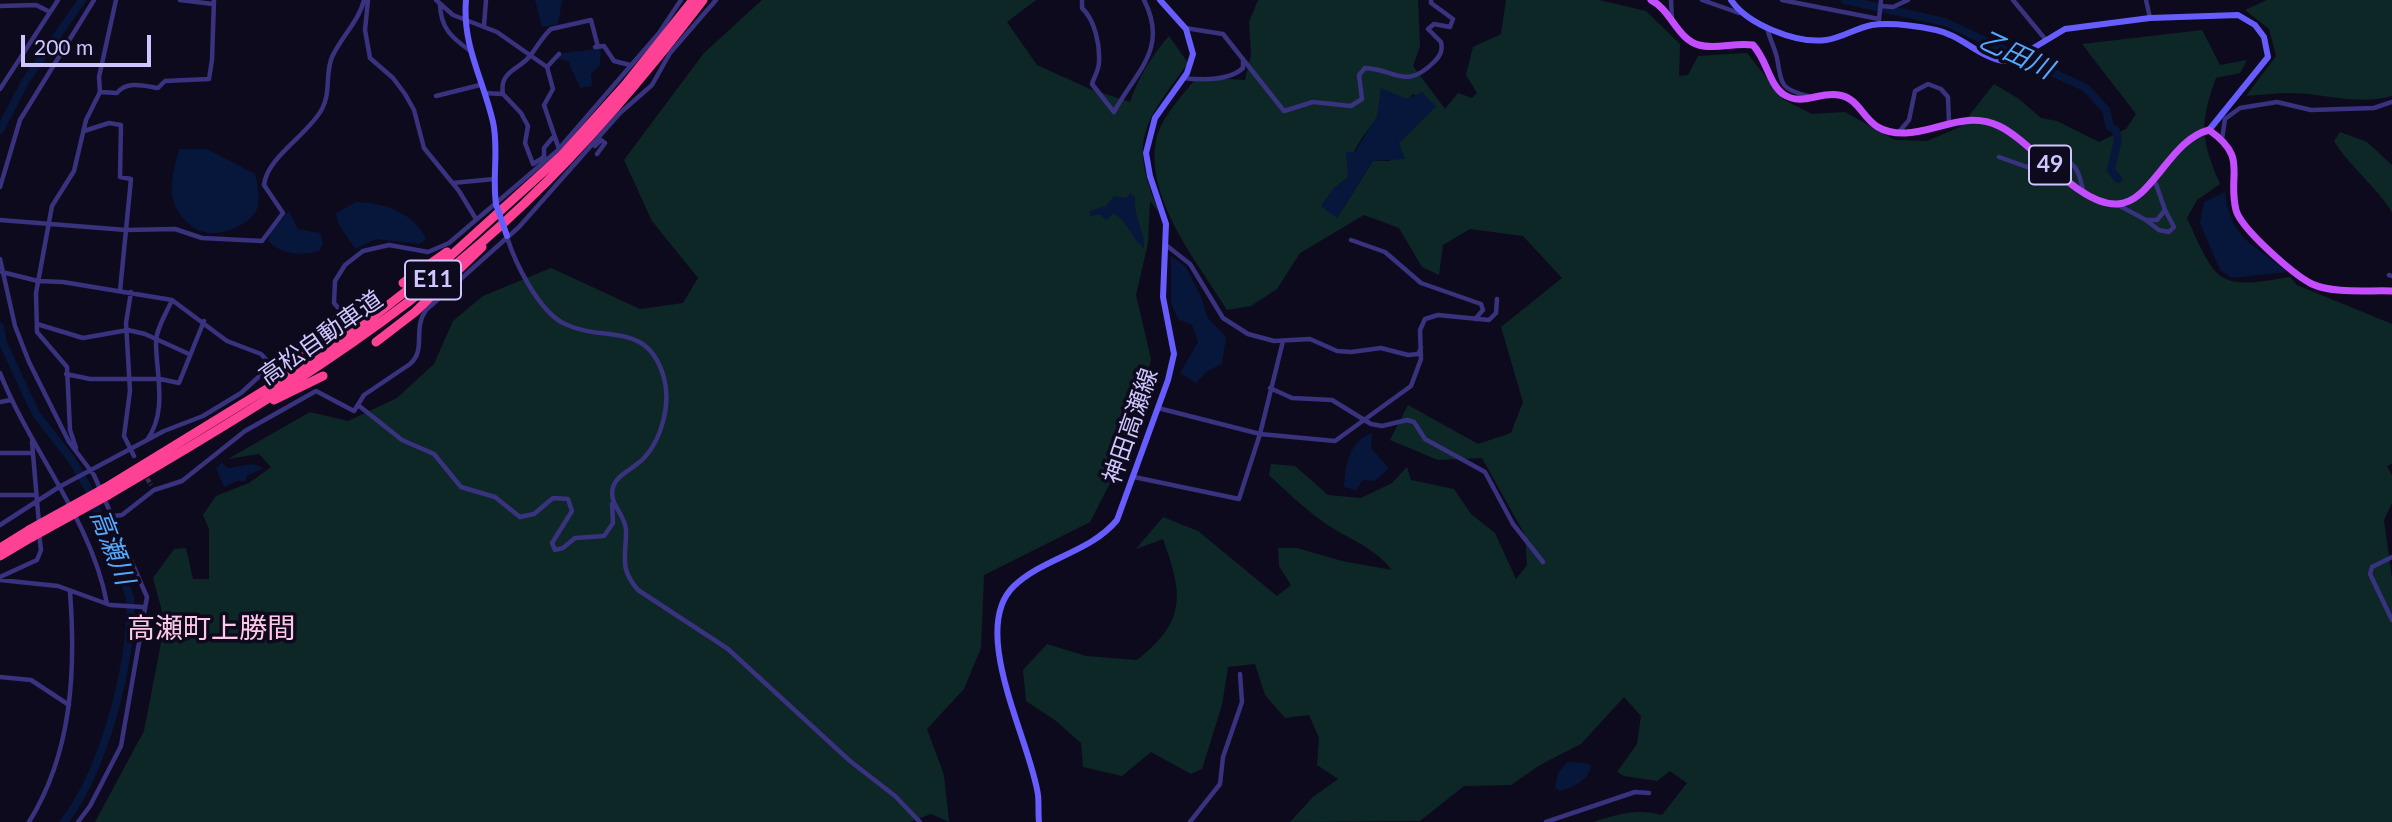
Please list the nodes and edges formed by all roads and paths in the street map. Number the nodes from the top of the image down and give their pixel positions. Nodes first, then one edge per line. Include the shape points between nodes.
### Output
1 (58, 0) edge
2 (94, 0) edge
3 (116, 0) edge
4 (182, 0) edge
5 (366, 0) edge
6 (466, 0) edge
7 (486, 0) edge
8 (681, 0) edge
9 (693, 0) edge
10 (703, 0) edge
11 (716, 0) edge
12 (1082, 0) edge
13 (1144, 0) edge
14 (1160, 0) edge
15 (1431, 0) edge
16 (1651, 0) edge
17 (1671, 0) edge
18 (1702, 0) edge
19 (1731, 0) edge
20 (1782, 0) edge
21 (1908, 0) edge
22 (2013, 0) edge
23 (2146, 0) edge
24 (214, 2) edge
25 (438, 2) edge
26 (1881, 3) edge
27 (0, 6) edge
28 (48, 11) junction
29 (1739, 13) junction
30 (2150, 18) junction
31 (464, 19) junction
32 (1672, 20) junction
33 (1879, 22) junction
34 (484, 26) junction
35 (1767, 26) junction
36 (1185, 28) junction
37 (2046, 40) junction
38 (469, 50) junction
39 (559, 54) dead end
40 (530, 57) junction
41 (1243, 58) junction
42 (630, 65) junction
43 (547, 67) junction
44 (1183, 78) junction
45 (480, 85) junction
46 (0, 89) edge
47 (100, 92) junction
48 (483, 93) junction
49 (503, 94) junction
50 (436, 96) dead end
51 (1815, 98) junction
52 (2392, 102) edge
53 (1949, 123) junction
54 (2209, 130) junction
55 (84, 131) junction
56 (1899, 133) junction
57 (554, 136) junction
58 (2222, 139) junction
59 (559, 149) junction
60 (588, 149) junction
61 (597, 154) dead end
62 (1999, 156) dead end
63 (2040, 156) junction
64 (545, 158) junction
65 (494, 179) junction
66 (452, 183) junction
67 (545, 184) junction
68 (2156, 184) dead end
69 (0, 187) edge
70 (2083, 191) junction
71 (496, 202) junction
72 (2117, 204) junction
73 (2165, 210) junction
74 (0, 220) edge
75 (2146, 220) junction
76 (479, 223) junction
77 (47, 224) junction
78 (126, 230) junction
79 (507, 237) junction
80 (1351, 240) dead end
81 (1166, 246) junction
82 (0, 260) edge
83 (2, 272) junction
84 (38, 281) junction
85 (403, 284) dead end
86 (120, 291) junction
87 (2390, 291) edge
88 (131, 292) junction
89 (1497, 299) dead end
90 (2392, 299) edge
91 (172, 300) junction
92 (1475, 319) junction
93 (204, 321) junction
94 (347, 322) dead end
95 (37, 324) junction
96 (128, 330) junction
97 (156, 339) junction
98 (1283, 341) junction
99 (376, 342) dead end
100 (1423, 344) junction
101 (189, 354) junction
102 (273, 367) junction
103 (0, 373) edge
104 (66, 374) junction
105 (323, 376) dead end
106 (160, 379) junction
107 (131, 380) junction
108 (1270, 388) junction
109 (11, 401) junction
110 (0, 402) edge
111 (358, 405) junction
112 (1158, 408) junction
113 (245, 414) junction
114 (1364, 421) junction
115 (205, 427) junction
116 (1260, 434) junction
117 (147, 441) junction
118 (32, 442) junction
119 (77, 449) junction
120 (130, 450) junction
121 (0, 453) edge
122 (32, 453) junction
123 (134, 456) dead end
124 (91, 471) junction
125 (1134, 477) junction
126 (60, 486) junction
127 (106, 491) junction
128 (0, 495) edge
129 (612, 497) junction
130 (37, 498) junction
131 (113, 516) junction
132 (0, 525) edge
133 (30, 534) junction
134 (0, 548) edge
135 (0, 556) edge
136 (2392, 557) edge
137 (1543, 562) dead end
138 (0, 579) edge
139 (70, 592) junction
140 (107, 604) junction
141 (142, 607) junction
142 (2392, 620) edge
143 (1240, 674) dead end
144 (0, 677) edge
145 (69, 705) junction
146 (1648, 793) dead end
147 (29, 822) edge
148 (78, 822) edge
149 (920, 822) edge
150 (1039, 822) edge
151 (1190, 822) edge
152 (1546, 822) edge

1 - 28 street
2 - 69 street via 20,120
3 - 47 street via 99,77
4 - 24 street
5 - 66 street via 370,58 405,94 424,148
5 - 78 street via 331,60 321,111 265,177 264,185 283,213 262,241 202,238 175,229
6 - 31 street
7 - 34 street
8 - 42 street
9 - 76 highway, 高松自動車道 / E11 via 562,155
10 - 67 highway, 高松自動車道 / E11 via 630,91
11 - 60 street via 670,53 652,85
12 - 13 street via 1097,40 1099,65 1092,85 1114,112 1154,44 1154,24
14 - 36 street
15 - 41 street via 1453,19 1450,27 1437,24 1429,29 1442,46 1440,55 1410,78 1365,68 1359,75 1362,99 1352,106 1313,102 1284,111
16 - 32 main road
17 - 32 street
18 - 29 street
19 - 29 street
20 - 33 street
21 - 26 street via 1893,7
22 - 37 street
23 - 30 street
24 - 47 street via 209,79
25 - 31 street
25 - 38 street via 450,36
26 - 33 street
27 - 28 street via 36,5
28 - 46 street
29 - 35 street
30 - 37 street via 2065,29
30 - 54 street via 2238,15 2264,37 2268,57
31 - 34 street
31 - 38 street
32 - 51 main road via 1683,36 1697,45 1753,45 1764,57 1779,91 1792,99
33 - 35 street via 1825,40
33 - 37 street via 1950,34 2004,61
34 - 40 street
35 - 51 street via 1780,81 1785,88
36 - 41 street via 1223,34
36 - 44 street, 神田高瀬線 via 1194,54
38 - 45 street
39 - 43 street
40 - 42 street via 551,29 591,20 597,47 604,46 614,61
40 - 43 street
40 - 49 street via 506,73
41 - 44 street via 1243,68 1237,73 1212,79
42 - 59 street
43 - 57 street via 553,89 544,105
44 - 81 street, 神田高瀬線 via 1155,118 1147,143 1147,163 1166,224
45 - 48 street
45 - 50 street
47 - 55 street
48 - 49 street
48 - 65 street via 496,140
49 - 64 street via 528,126 525,143 533,164
51 - 56 main road via 1840,95 1874,127
52 - 58 street via 2374,108 2311,110 2277,102 2240,108 2225,120
53 - 56 main road, 49
53 - 56 street via 1948,97 1928,84 1913,96 1909,120
53 - 63 main road, 49 via 1991,122
54 - 58 main road
54 - 72 main road via 2183,143 2144,189
55 - 77 street via 74,172 52,206
55 - 78 street via 109,123 121,125 120,177 131,179
57 - 59 street
57 - 64 street via 544,148
58 - 87 main road via 2235,159 2236,210 2250,232 2312,284
59 - 64 street
60 - 61 street via 604,141
60 - 79 street
62 - 63 street via 2027,167
63 - 70 main road, 49
63 - 70 street via 2052,154 2073,163 2080,172
64 - 71 street
65 - 66 street
65 - 71 street
66 - 76 street
67 - 99 highway via 458,272
67 - 113 highway, 高松自動車道 / E11 via 492,233 360,338
68 - 73 street
70 - 72 main road, 49 via 2101,202
71 - 76 street
71 - 79 street, bridge
72 - 75 street
73 - 75 street via 2157,220
73 - 75 street via 2174,227 2169,232
74 - 77 street
76 - 85 highway
76 - 102 street via 436,250 389,245 355,256 335,281 334,303 340,310 331,327 287,351
76 - 115 highway, 高松自動車道 / E11 via 418,284 355,331
77 - 78 street
77 - 84 street
78 - 86 street
79 - 111 street via 426,310 418,321 417,358 364,395
79 - 129 street via 518,267 554,317 570,326 634,338 648,348 664,377 661,429 644,458 617,480
80 - 92 street via 1385,252 1421,283 1481,304 1483,310
81 - 98 street via 1190,264 1229,325
81 - 112 street, 神田高瀬線 via 1163,297 1174,354
82 - 83 street
83 - 84 street
83 - 119 street via 29,362 69,442
84 - 86 street
84 - 95 street
86 - 88 street
87 - 90 street
88 - 91 street
88 - 96 street
89 - 92 street via 1492,318
91 - 93 street
91 - 97 street
92 - 100 street via 1430,316 1420,330
93 - 101 street
93 - 102 street via 227,341 261,354
94 - 115 highway
95 - 96 street via 83,338
95 - 104 street via 37,332 61,356
96 - 97 street
96 - 107 street
97 - 101 street
97 - 106 street
98 - 100 street via 1310,339 1337,351 1387,348 1408,355 1418,354
98 - 108 street
100 - 114 street via 1411,386
101 - 106 street via 179,383
102 - 117 street via 203,416
103 - 109 street
104 - 107 street
104 - 119 street via 70,430
105 - 113 highway
106 - 107 street
106 - 117 street via 159,408
107 - 120 street via 124,436
108 - 114 street via 1292,398 1332,400
108 - 116 street
109 - 110 street
109 - 118 street
111 - 129 street via 402,440 433,454 461,487 495,497 520,517 534,514 553,498 568,499 572,511 552,543 555,550 575,538 604,536 610,531
111 - 131 street via 354,411 316,391 244,431 182,481 152,487 119,517
112 - 116 street
112 - 125 street, 神田高瀬線
113 - 127 highway, 高松自動車道 / E11
114 - 116 street via 1329,442
114 - 137 street via 1382,426 1414,422 1425,439 1485,472 1513,524
115 - 127 highway, 高松自動車道 / E11
116 - 125 street via 1236,501
117 - 120 street
118 - 122 street
118 - 126 street
119 - 124 street
120 - 123 street
120 - 124 street
121 - 122 street
122 - 130 street
124 - 126 street
124 - 131 street
125 - 150 street, 神田高瀬線 via 1122,512 1111,527 1020,580 1006,594 998,612 998,642 1038,797
126 - 130 street
126 - 140 street via 102,576
127 - 133 highway, 高松自動車道 / E11, bridge
128 - 130 street
129 - 149 street via 626,527 624,571 638,590 728,649
130 - 132 street
130 - 138 street via 40,556
131 - 141 street via 147,597
133 - 134 highway, 高松自動車道 / E11
133 - 135 highway, 高松自動車道 / E11
136 - 142 street via 2372,568 2370,575
138 - 139 street via 58,586
139 - 140 street
139 - 145 street
140 - 141 street
141 - 148 street via 121,746
143 - 151 street via 1242,702 1223,757 1220,784
144 - 145 street via 31,680
145 - 147 street via 58,757
146 - 152 street via 1635,792

